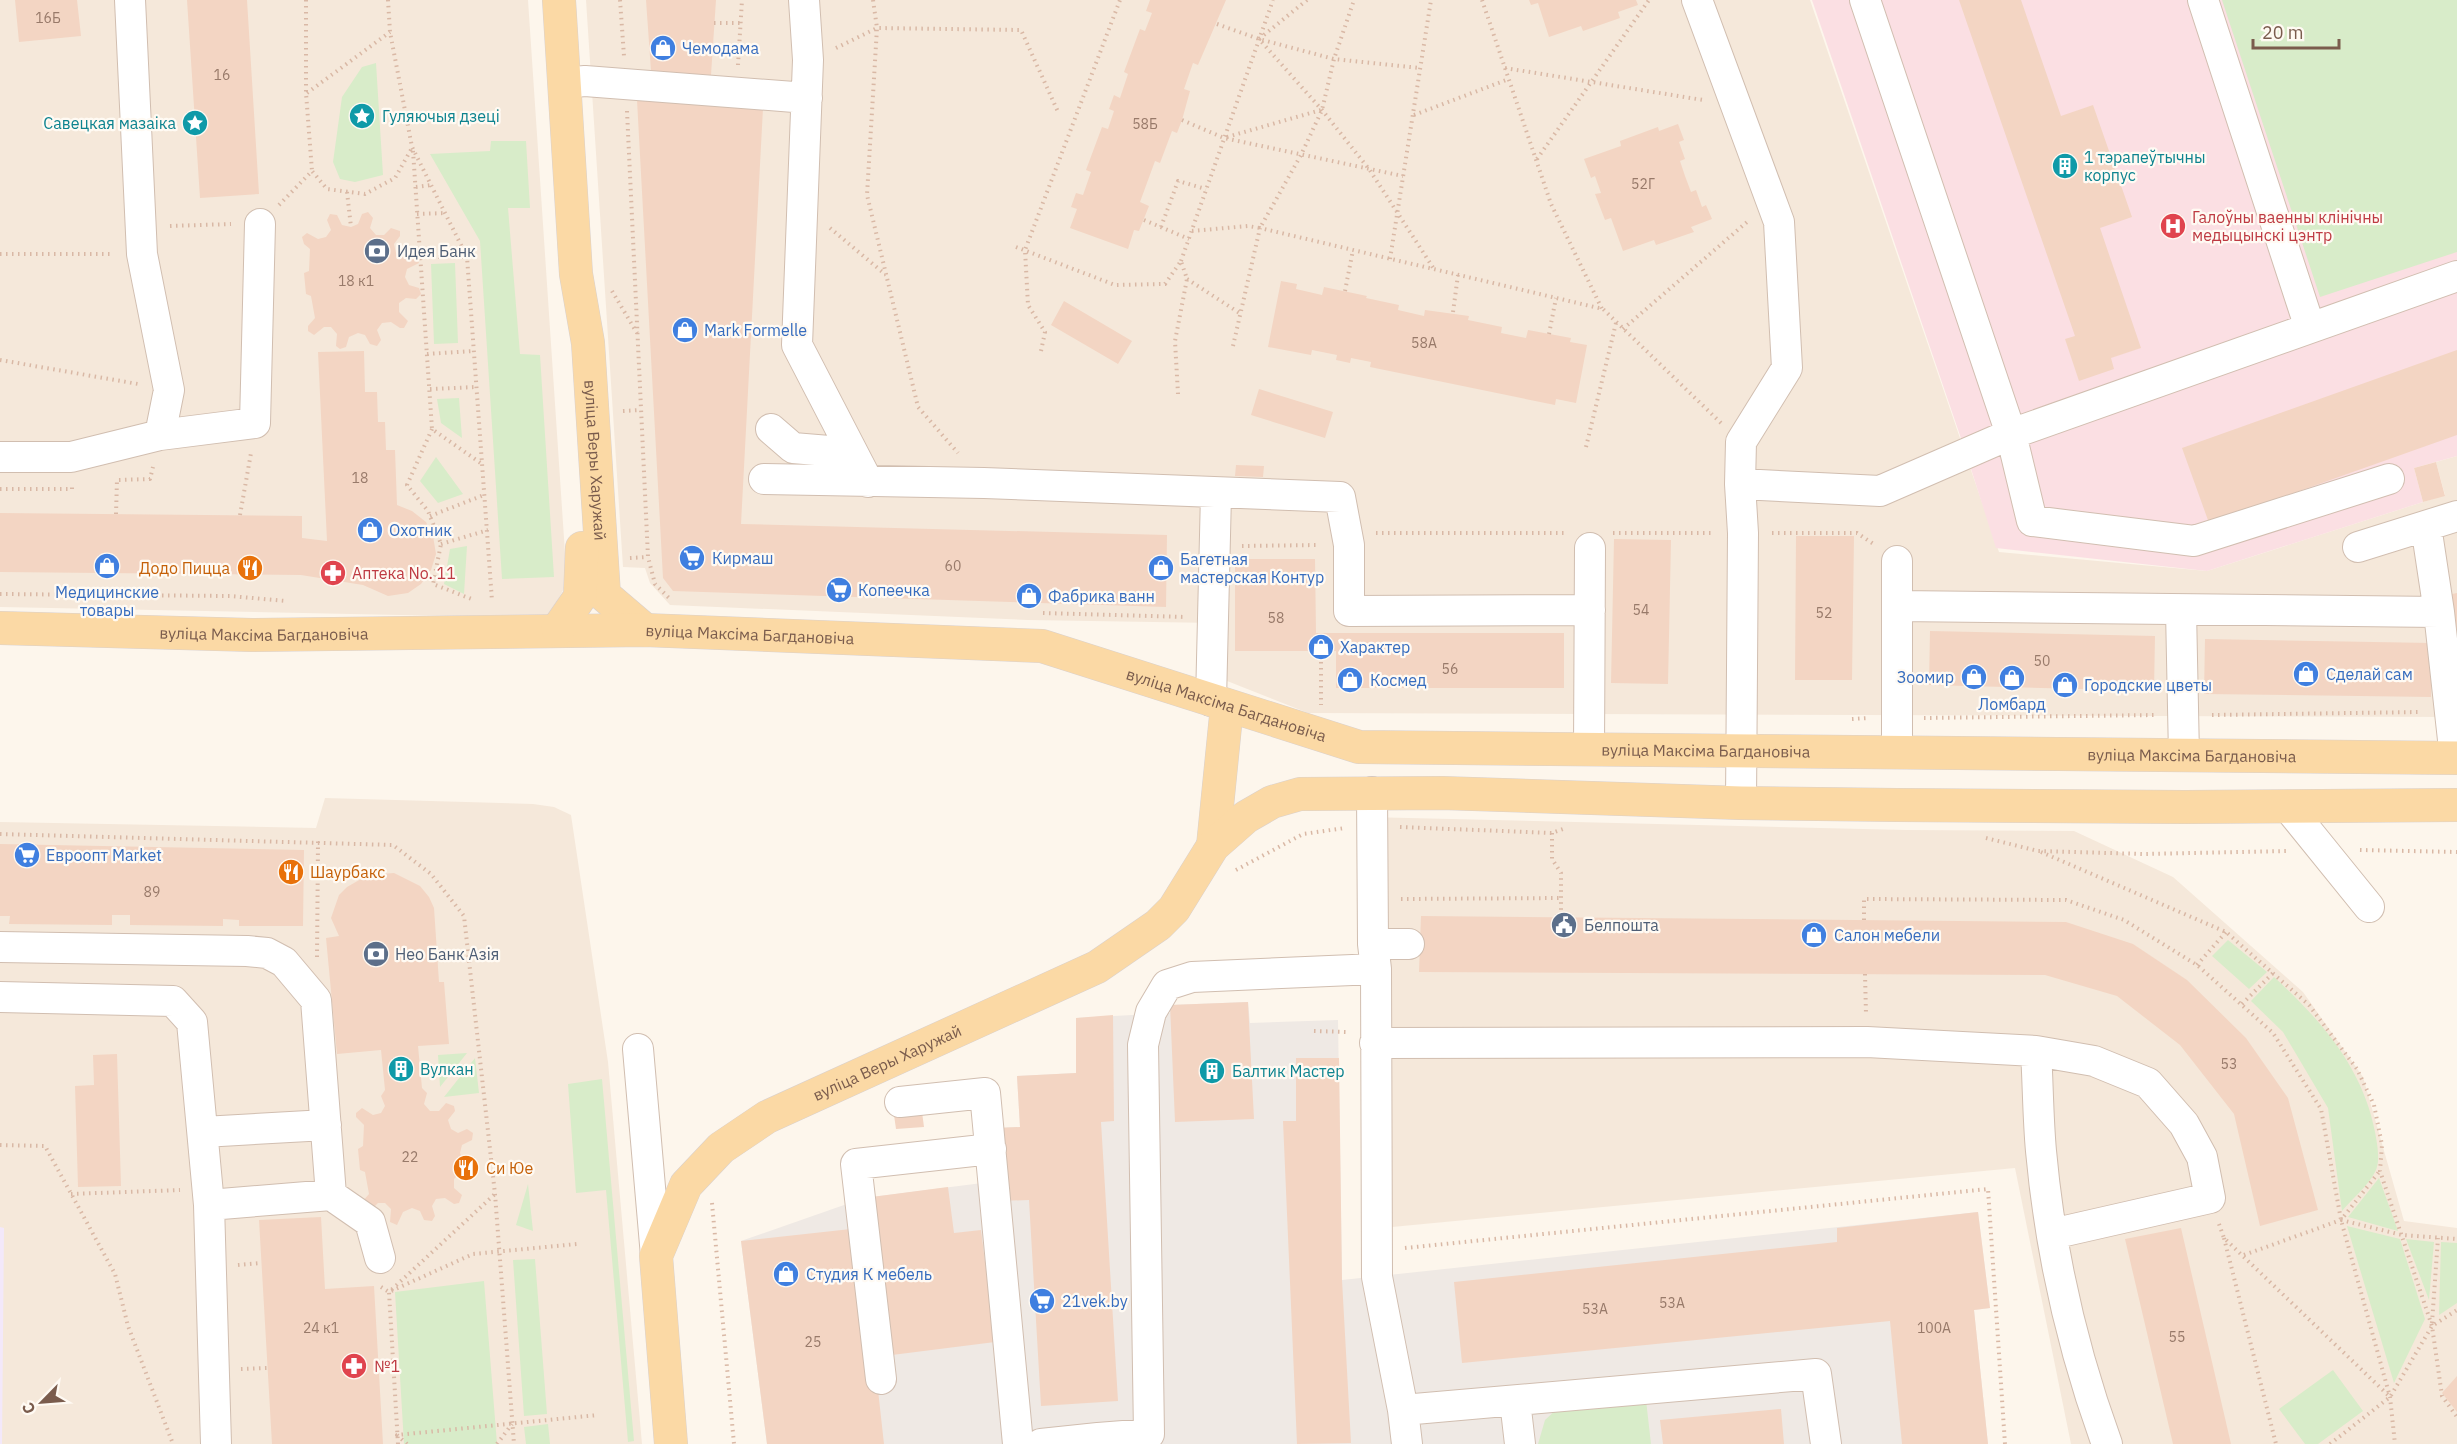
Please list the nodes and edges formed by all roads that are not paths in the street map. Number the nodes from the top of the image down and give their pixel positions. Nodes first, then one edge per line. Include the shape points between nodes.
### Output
1 (130, 0) edge
2 (559, 0) edge
3 (804, 0) edge
4 (1697, 0) edge
5 (1864, 0) edge
6 (2203, 0) edge
7 (564, 83) junction
8 (807, 98) junction
9 (260, 224) road end
10 (576, 274) junction
11 (2457, 276) edge
12 (2310, 328) junction
13 (771, 429) dead end
14 (2011, 434) junction
15 (160, 435) junction
16 (853, 453) junction
17 (0, 458) edge
18 (764, 478) dead end
19 (2389, 479) dead end
20 (868, 482) junction
21 (1740, 484) junction
22 (1216, 494) junction
23 (2457, 516) edge
24 (2426, 526) junction
25 (1590, 538) road end
26 (2358, 547) dead end
27 (1898, 561) road end
28 (1898, 606) junction
29 (2181, 609) junction
30 (1590, 610) junction
31 (2439, 612) junction
32 (0, 628) edge
33 (558, 629) junction
34 (645, 630) junction
35 (1219, 703) junction
36 (1589, 750) junction
37 (1742, 751) junction
38 (1897, 753) junction
39 (2071, 755) junction
40 (2184, 756) junction
41 (2456, 758) edge
42 (1372, 792) junction
43 (1741, 803) junction
44 (2457, 805) edge
45 (2077, 806) junction
46 (2288, 807) junction
47 (1213, 846) junction
48 (2369, 907) dead end
49 (1408, 944) dead end
50 (0, 947) edge
51 (1375, 956) junction
52 (0, 997) edge
53 (1375, 1038) junction
54 (638, 1049) dead end
55 (2036, 1051) junction
56 (900, 1102) dead end
57 (326, 1125) junction
58 (203, 1132) junction
59 (991, 1149) junction
60 (331, 1195) junction
61 (208, 1197) junction
62 (2052, 1234) junction
63 (656, 1256) junction
64 (380, 1258) dead end
65 (881, 1379) dead end
66 (1515, 1401) junction
67 (1403, 1410) junction
68 (1098, 1441) edge
69 (216, 1444) edge
70 (671, 1444) edge
71 (1018, 1444) edge
72 (1041, 1444) edge
73 (1407, 1444) edge
74 (1520, 1444) edge
75 (1826, 1444) edge
76 (2107, 1444) edge

1 - 15 lane via 141,240 169,390
2 - 7 main road, вуліца Веры Харужай
3 - 8 lane
4 - 21 lane via 1779,222 1786,368 1741,442
5 - 14 lane
6 - 12 lane
7 - 8 lane via 585,81
7 - 10 main road, вуліца Веры Харужай
8 - 16 lane via 797,345
9 - 15 lane via 255,423
10 - 33 main road, вуліца Веры Харужай via 571,348 581,475 583,573 580,597
10 - 34 main road, вуліца Веры Харужай via 588,343 604,595
11 - 12 lane
12 - 14 lane
13 - 16 lane via 793,448
14 - 19 lane via 2032,521 2183,540 2194,541
14 - 21 lane via 1880,490
15 - 17 lane via 71,457
16 - 20 lane
18 - 20 lane
20 - 22 lane
21 - 37 lane
22 - 30 lane via 1340,497 1348,539 1348,611
22 - 35 lane
23 - 24 lane
24 - 26 lane
24 - 31 lane
25 - 30 lane
27 - 28 lane
28 - 29 lane
28 - 38 lane
29 - 31 lane
29 - 40 lane
30 - 36 lane
31 - 41 lane
32 - 33 main road, вуліца Максіма Багдановіча via 252,634
33 - 34 main road, вуліца Максіма Багдановіча
34 - 35 main road, вуліца Максіма Багдановіча via 1042,646
35 - 36 main road, вуліца Максіма Багдановіча via 1359,747
35 - 47 main road
36 - 37 main road, вуліца Максіма Багдановіча
37 - 38 main road, вуліца Максіма Багдановіча
37 - 43 lane
38 - 39 main road, вуліца Максіма Багдановіча
39 - 40 main road, вуліца Максіма Багдановіча
39 - 45 main road via 2054,766 2050,782 2059,799
40 - 41 main road, вуліца Максіма Багдановіча
42 - 43 main road
42 - 47 main road, вуліца Веры Харужай via 1300,794 1272,802 1246,817
42 - 51 lane
43 - 45 main road
44 - 46 main road
45 - 46 main road
46 - 48 lane
47 - 63 main road, вуліца Веры Харужай via 1174,909 1158,925 1097,967 767,1117 721,1148 686,1185
49 - 51 lane
50 - 57 lane via 247,951 267,953 284,962 316,1000
51 - 53 lane
51 - 68 lane via 1192,977 1167,986 1161,994 1151,1012 1143,1045 1149,1434
52 - 58 lane via 173,1001 192,1022
53 - 55 lane via 1867,1042
53 - 67 lane via 1377,1276
54 - 63 lane
55 - 62 lane via 2041,1150
55 - 62 lane via 2094,1061 2148,1083 2184,1124 2202,1157 2210,1198
56 - 59 lane via 985,1092
57 - 58 lane
57 - 60 lane
58 - 61 lane
59 - 65 lane via 856,1164
59 - 71 lane
60 - 61 lane
60 - 64 lane via 370,1222
61 - 69 lane
62 - 76 lane via 2084,1381
63 - 70 main road, вуліца Веры Харужай
66 - 67 lane
66 - 74 lane
66 - 75 lane via 1816,1374
67 - 73 lane
68 - 72 lane

